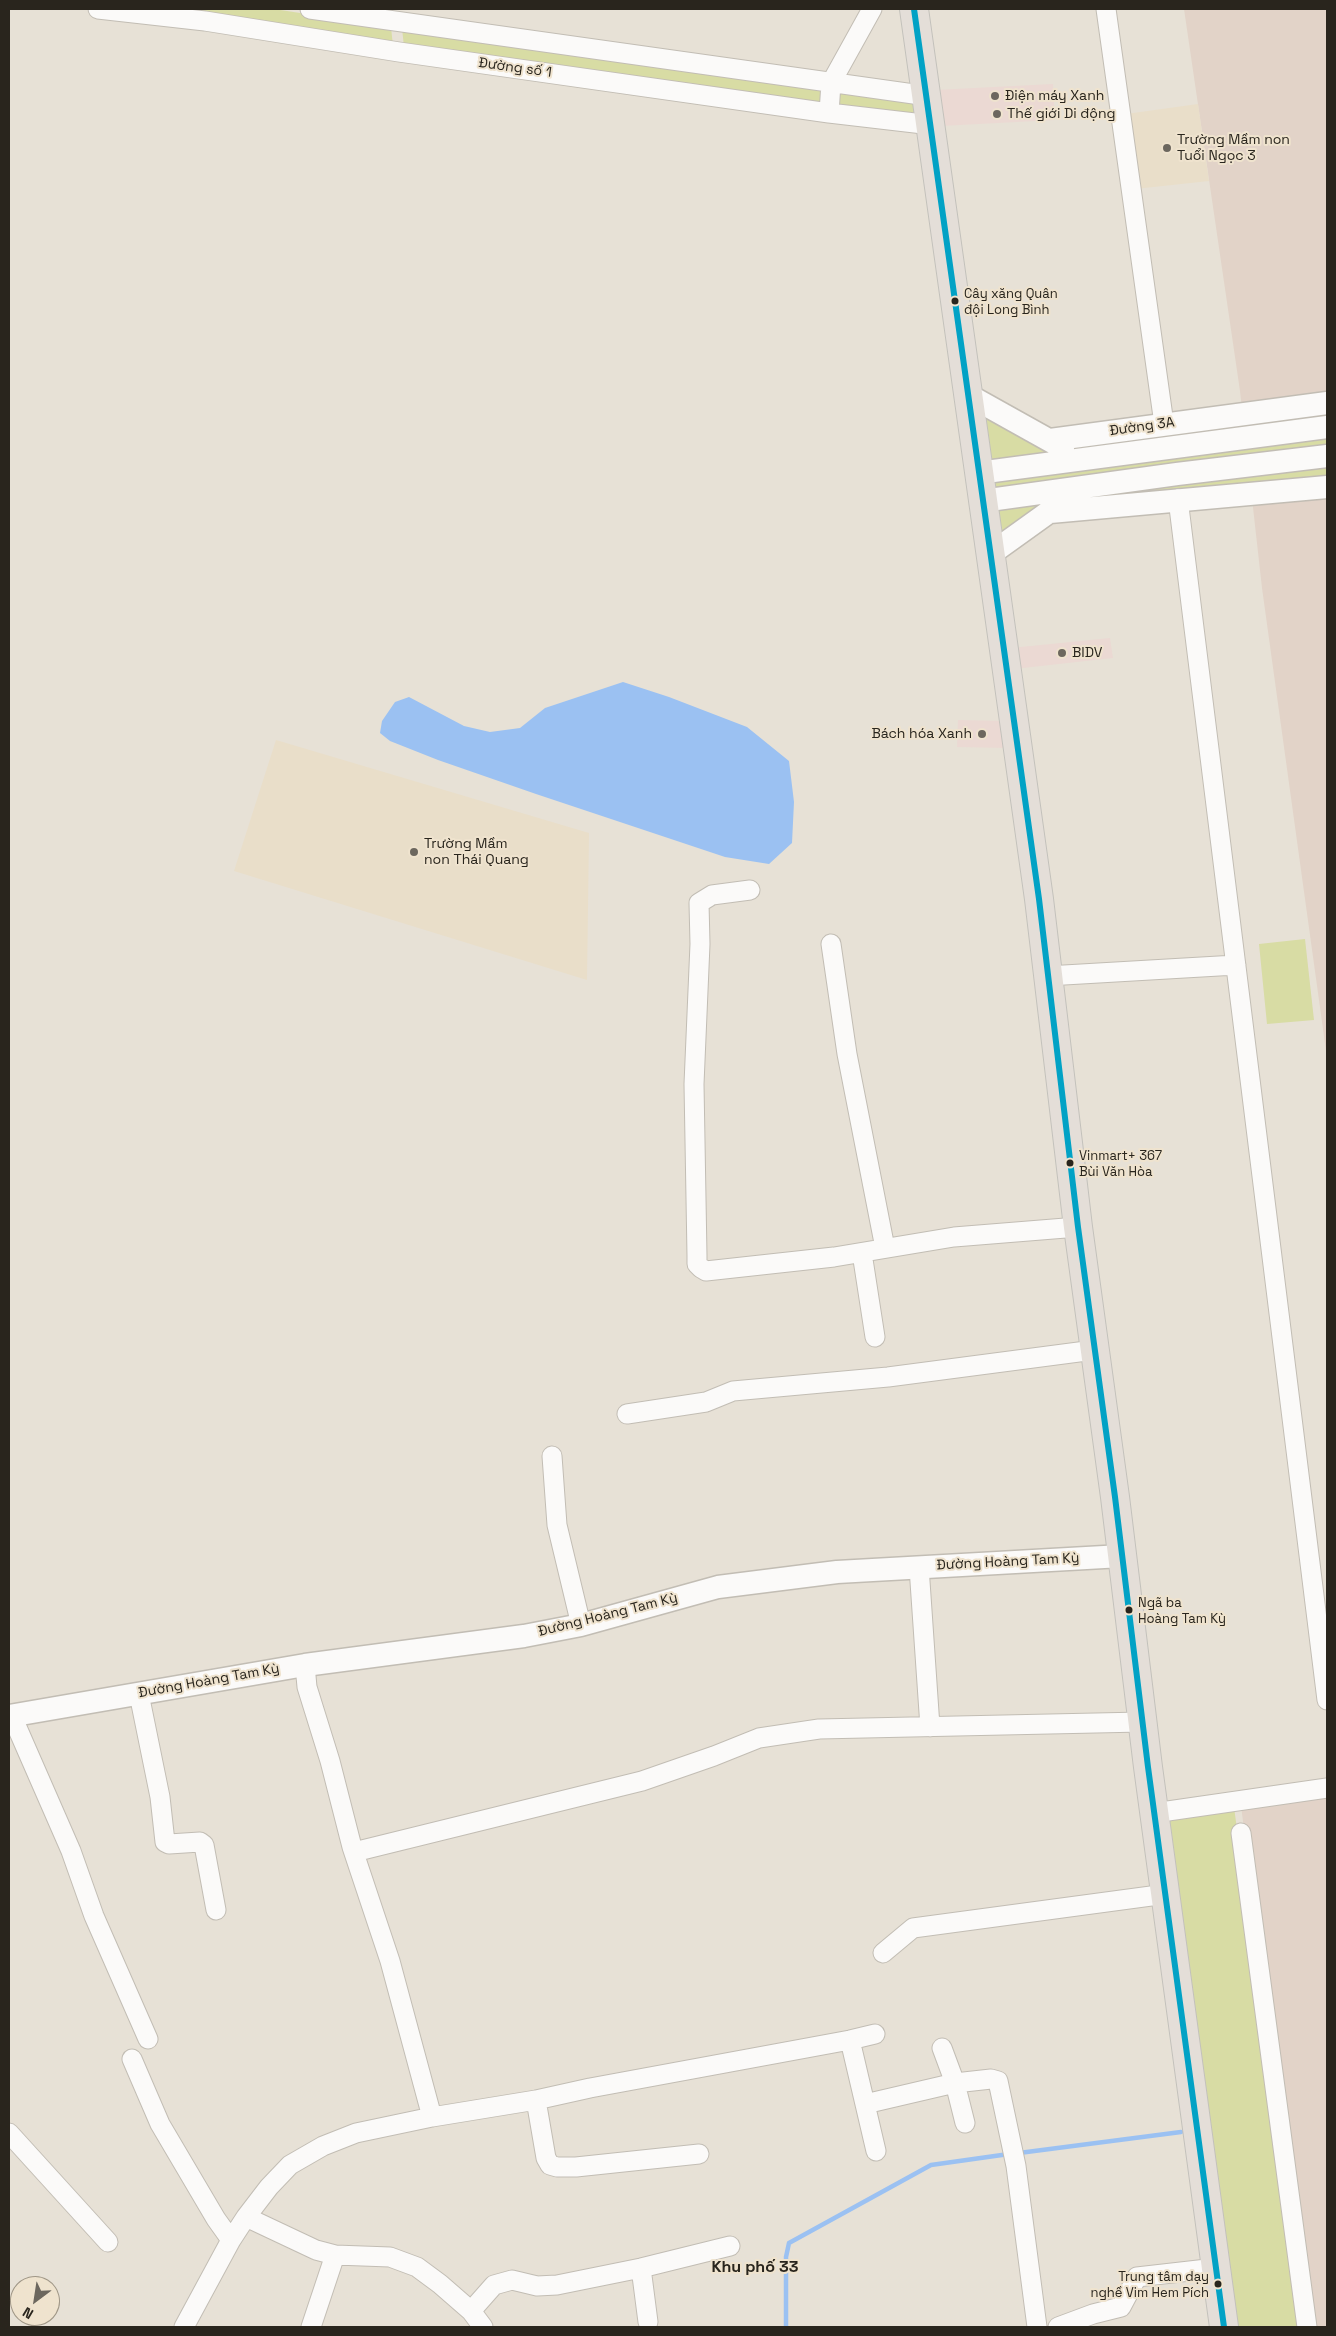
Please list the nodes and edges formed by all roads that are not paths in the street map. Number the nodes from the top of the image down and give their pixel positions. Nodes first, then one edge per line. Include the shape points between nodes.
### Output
1 (98, 9) edge
2 (310, 9) edge
3 (872, 9) edge
4 (914, 9) edge
5 (1106, 9) edge
6 (396, 22) junction
7 (399, 52) junction
8 (831, 83) junction
9 (928, 96) junction
10 (829, 113) junction
11 (932, 125) junction
12 (968, 395) junction
13 (1327, 404) edge
14 (1164, 424) junction
15 (1327, 427) edge
16 (1050, 440) junction
17 (1327, 456) edge
18 (1081, 458) junction
19 (978, 473) junction
20 (1086, 486) junction
21 (1327, 487) edge
22 (1178, 499) junction
23 (982, 501) junction
24 (1050, 512) junction
25 (989, 556) junction
26 (750, 890) dead end
27 (831, 944) dead end
28 (1236, 964) junction
29 (1047, 976) junction
30 (1078, 1227) junction
31 (885, 1248) junction
32 (862, 1253) junction
33 (875, 1337) dead end
34 (1094, 1350) junction
35 (627, 1414) dead end
36 (552, 1456) dead end
37 (1122, 1556) junction
38 (919, 1567) junction
39 (581, 1625) junction
40 (305, 1665) junction
41 (139, 1694) junction
42 (1327, 1700) edge
43 (11, 1716) edge
44 (1142, 1722) junction
45 (930, 1727) junction
46 (1327, 1788) edge
47 (1154, 1814) junction
48 (1241, 1833) dead end
49 (354, 1852) junction
50 (1166, 1894) junction
51 (216, 1910) dead end
52 (883, 1953) dead end
53 (875, 2034) dead end
54 (148, 2039) dead end
55 (850, 2040) junction
56 (942, 2048) dead end
57 (132, 2059) dead end
58 (955, 2083) junction
59 (536, 2100) junction
60 (865, 2104) junction
61 (432, 2118) junction
62 (965, 2123) dead end
63 (9, 2132) edge
64 (876, 2152) dead end
65 (699, 2154) dead end
66 (246, 2217) junction
67 (231, 2240) junction
68 (108, 2242) dead end
69 (730, 2246) dead end
70 (335, 2255) junction
71 (641, 2268) junction
72 (1216, 2268) junction
73 (471, 2311) junction
74 (648, 2322) dead end
75 (184, 2327) edge
76 (311, 2327) edge
77 (483, 2327) edge
78 (1037, 2327) edge
79 (1058, 2327) edge
80 (1224, 2327) edge
81 (1307, 2327) edge

1 - 7 street, Đường số 1 via 205,21
2 - 6 street
3 - 8 street
4 - 9 main road
5 - 14 street
6 - 7 street
6 - 8 street
7 - 10 street, Đường số 1
8 - 9 street
8 - 10 street
9 - 11 main road
10 - 11 street, Đường số 1
11 - 12 main road
12 - 16 street
12 - 19 main road
13 - 14 street, Đường 3A
14 - 16 street, Đường 3A
15 - 18 street, Đường 3A
16 - 18 street
17 - 20 street
18 - 19 street, Đường 3A
19 - 23 main road
20 - 23 street
20 - 24 street
21 - 22 street
22 - 24 street
22 - 28 street
23 - 25 main road
24 - 25 street
25 - 29 main road
26 - 32 street via 712,895 699,903 694,1084 697,1264 706,1271
27 - 31 street via 858,1113
28 - 29 street
28 - 42 street
29 - 30 main road
30 - 31 street via 954,1237
30 - 34 main road
31 - 32 street
32 - 33 street
34 - 35 street via 888,1377 733,1391 706,1402
34 - 37 main road
36 - 39 street via 557,1525
37 - 38 street, Đường Hoàng Tam Kỳ
37 - 44 main road
38 - 39 street, Đường Hoàng Tam Kỳ via 837,1572 718,1587
38 - 45 street
39 - 40 street, Đường Hoàng Tam Kỳ via 524,1636
40 - 41 street, Đường Hoàng Tam Kỳ
40 - 49 street via 307,1687
41 - 43 street, Đường Hoàng Tam Kỳ
41 - 51 street via 160,1797 165,1842 200,1842 204,1845
43 - 54 street via 71,1850 94,1916
44 - 45 street
44 - 47 main road
45 - 49 street via 819,1730 759,1738 642,1781
46 - 47 street
47 - 50 main road
48 - 81 street
49 - 61 street via 390,1960
50 - 52 street via 913,1928
50 - 72 main road
53 - 55 street
55 - 59 street
55 - 60 street
56 - 58 street
57 - 67 street via 160,2124
58 - 60 street
58 - 62 street
58 - 78 street via 998,2081 1016,2166
59 - 61 street
59 - 65 street via 546,2158 550,2165 556,2167
60 - 64 street
61 - 66 street via 356,2133 309,2153 290,2165
63 - 68 street
66 - 67 street
66 - 70 street via 302,2246
67 - 75 street
69 - 71 street
70 - 73 street via 390,2257 417,2267
70 - 76 street
71 - 73 street via 556,2285 537,2286 512,2280 494,2284
71 - 74 street
72 - 79 street via 1137,2277 1122,2307
72 - 80 main road
73 - 77 street

